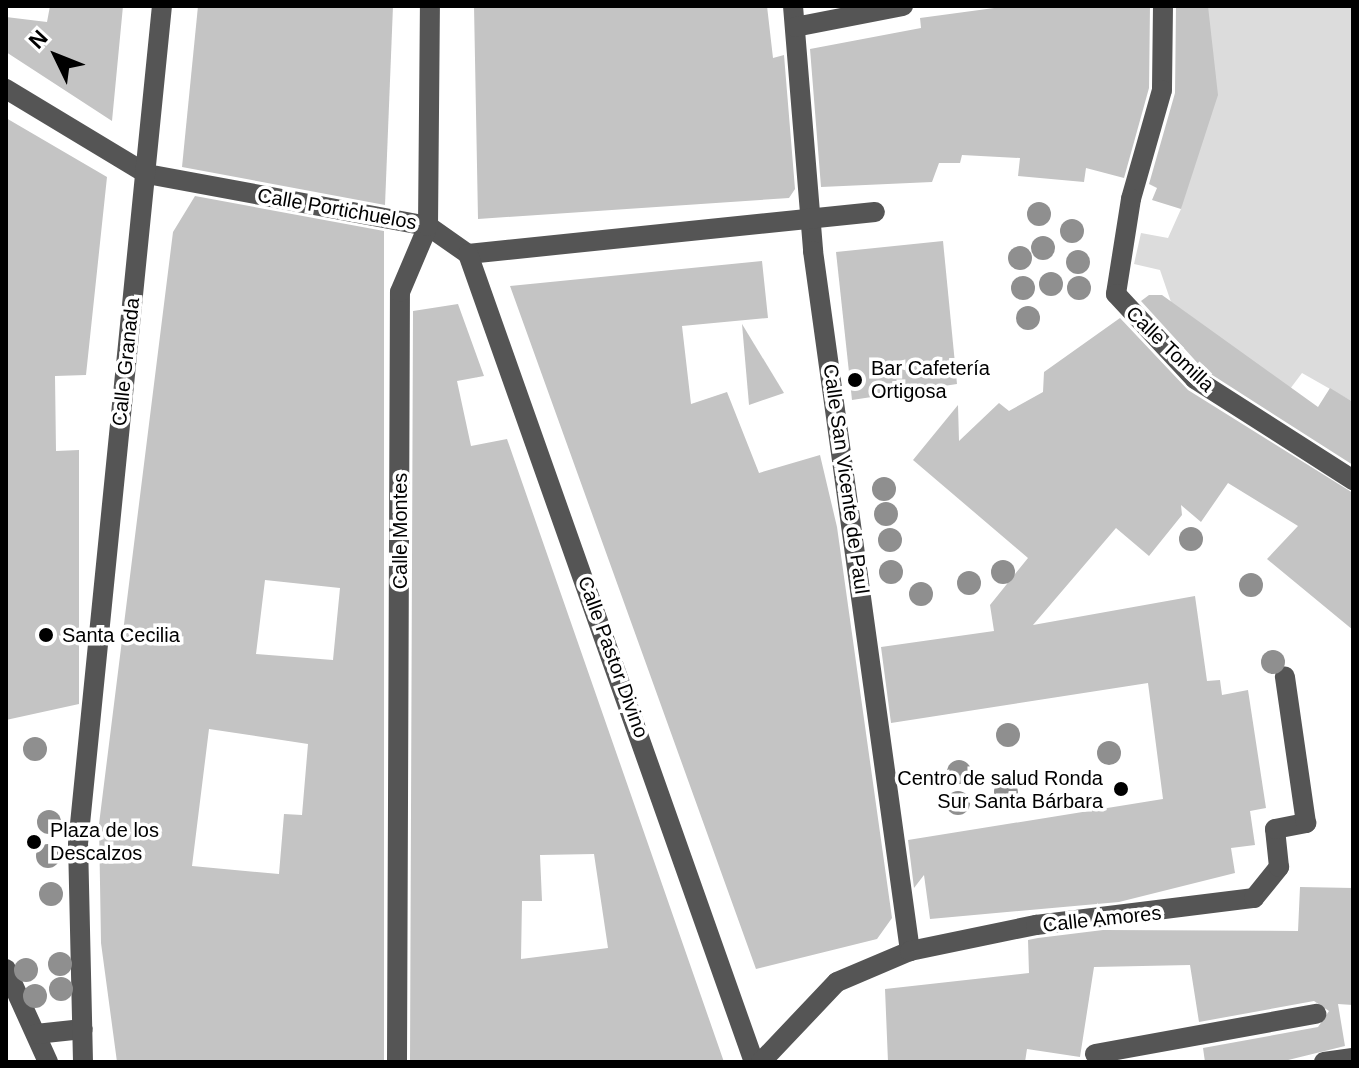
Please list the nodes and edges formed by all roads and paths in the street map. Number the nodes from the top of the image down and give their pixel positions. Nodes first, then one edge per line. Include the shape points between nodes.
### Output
1 (162, 6) edge
2 (430, 6) edge
3 (793, 6) edge
4 (903, 6) edge
5 (1163, 6) edge
6 (795, 27) junction
7 (6, 89) edge
8 (147, 174) junction
9 (875, 212) dead end
10 (814, 221) junction
11 (428, 226) junction
12 (468, 254) junction
13 (1353, 480) edge
14 (1285, 677) dead end
15 (910, 951) junction
16 (6, 969) edge
17 (1316, 1014) dead end
18 (83, 1029) junction
19 (36, 1034) junction
20 (1353, 1058) edge
21 (48, 1062) edge
22 (83, 1062) edge
23 (397, 1062) edge
24 (754, 1062) edge
25 (761, 1062) edge
26 (1129, 1062) edge
27 (1324, 1062) edge

1 - 8 street, Calle Granada
2 - 11 street, Calle Montes
3 - 6 street, Calle San Vicente de Paul
4 - 6 street
5 - 13 street, Calle Tomilla via 1162,90 1131,199 1116,294 1195,379
6 - 10 street, Calle San Vicente de Paul
7 - 8 street, Calle Portichuelos
8 - 11 street, Calle Portichuelos
8 - 18 street, Calle Granada via 78,844
9 - 10 street
10 - 12 street
10 - 15 street, Calle San Vicente de Paul
11 - 12 street, Calle Portichuelos
11 - 23 street, Calle Montes via 400,292
12 - 24 street, Calle Pastor Divino
14 - 15 street, Calle Amores via 1306,823 1275,829 1279,867 1254,898 1036,925
15 - 25 street, Calle Amores via 837,982
16 - 19 street
17 - 26 street via 1095,1054
18 - 19 street
18 - 22 street
19 - 21 street
20 - 27 street

